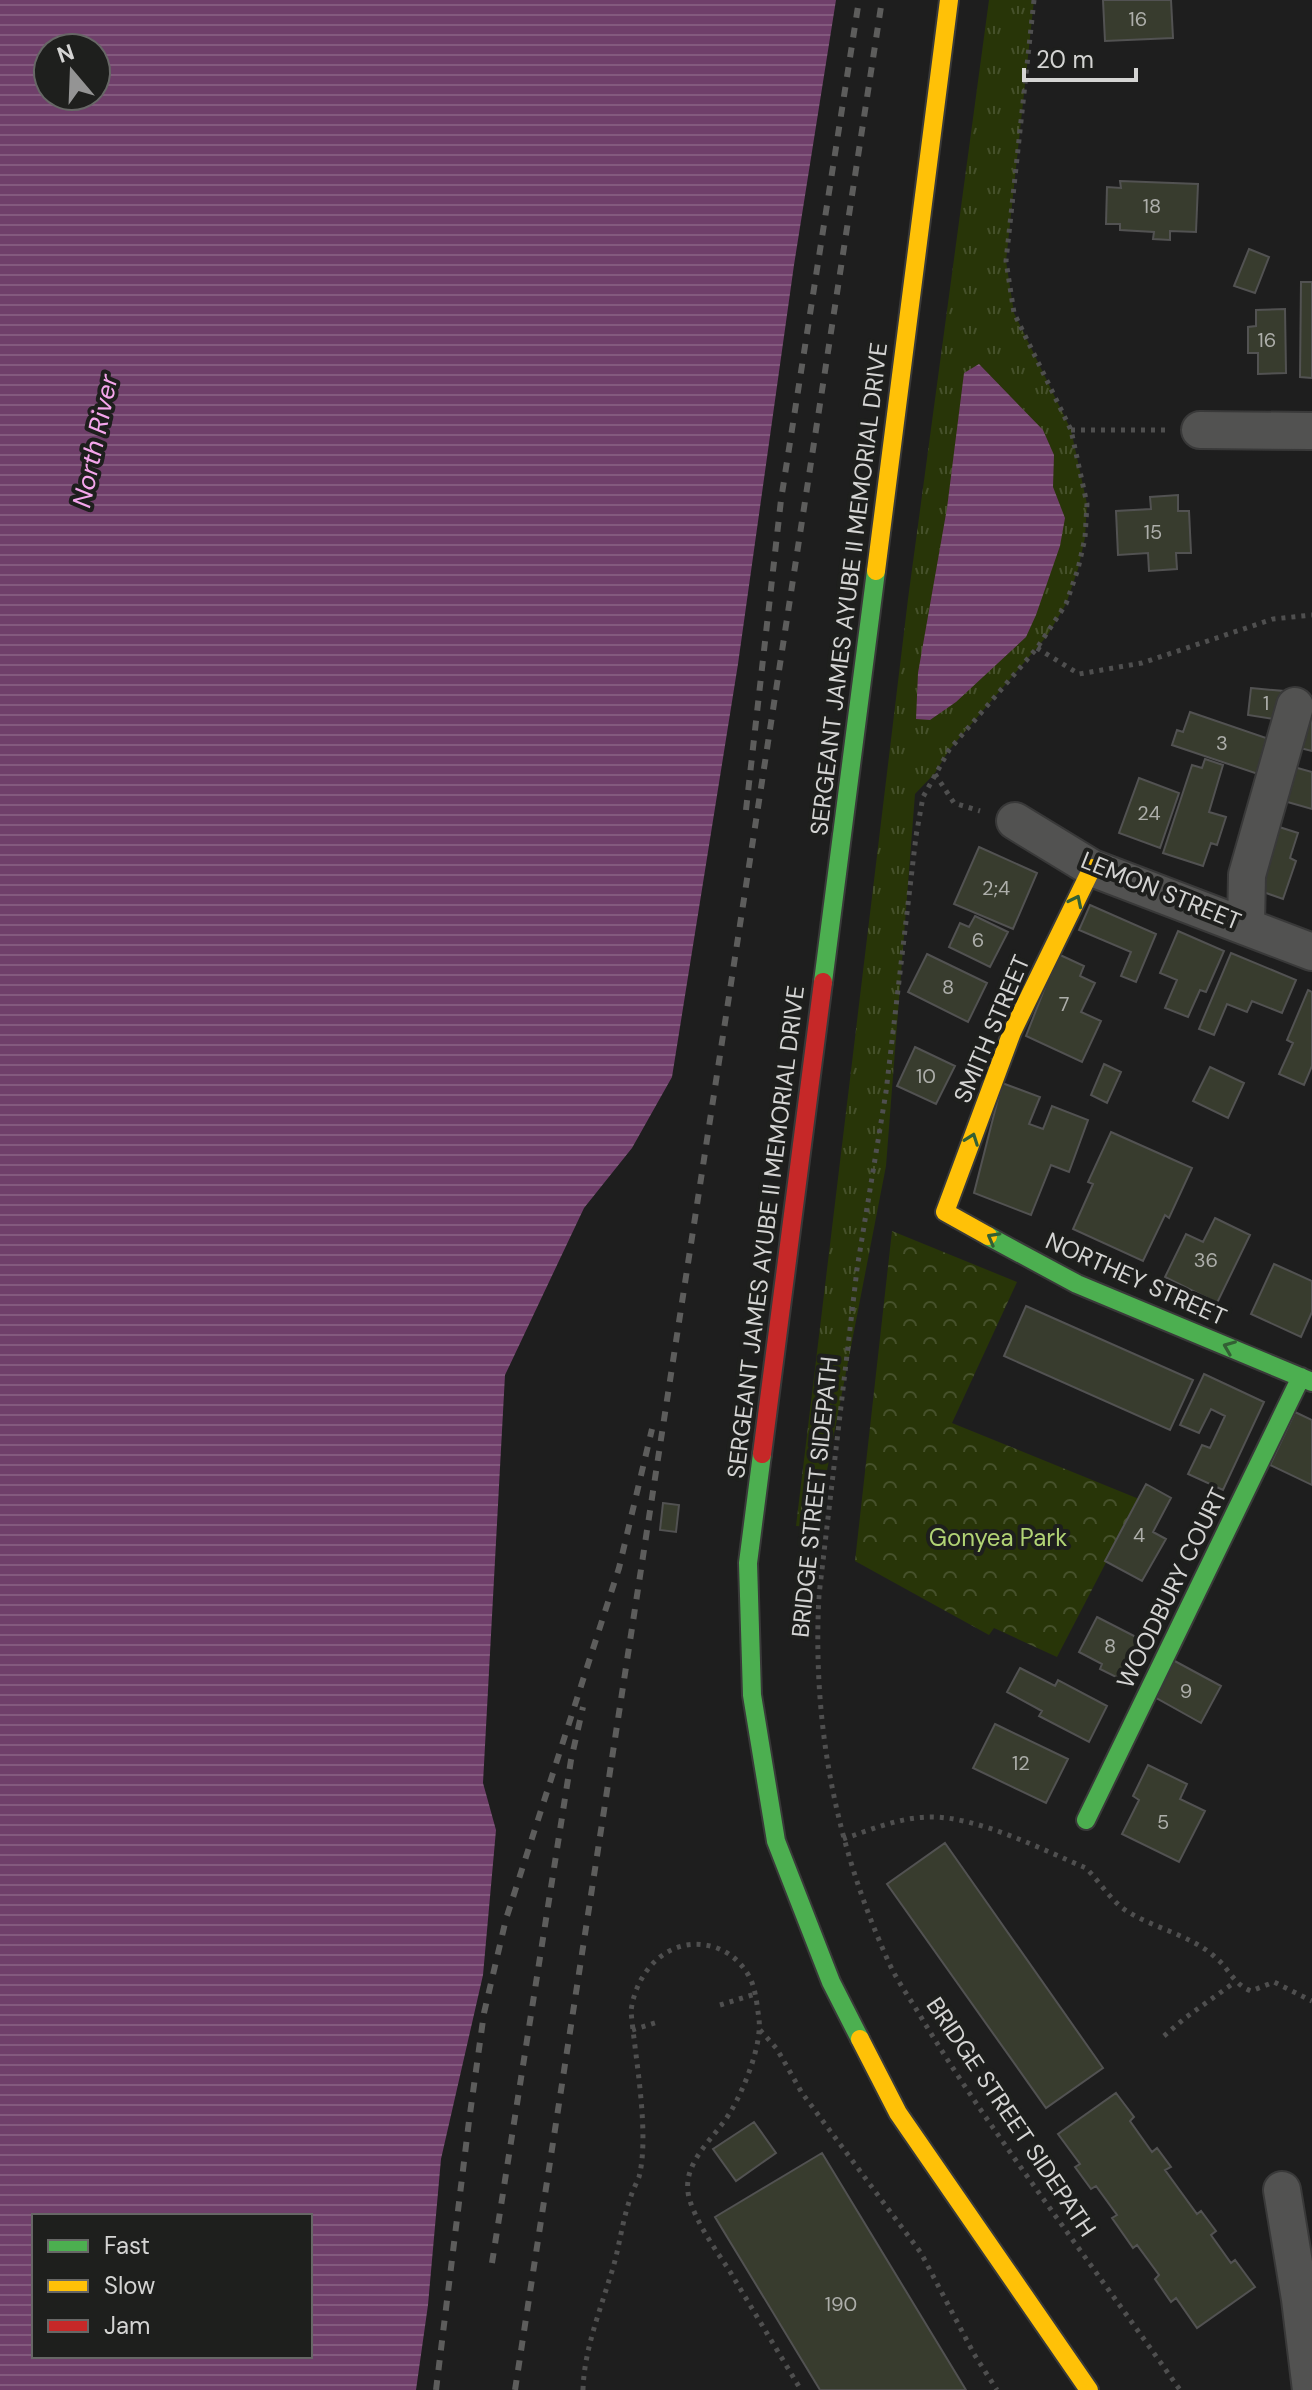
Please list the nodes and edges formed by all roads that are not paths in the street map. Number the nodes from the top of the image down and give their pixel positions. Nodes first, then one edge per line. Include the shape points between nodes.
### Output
1 (949, 0) edge
2 (1200, 430) road end
3 (1312, 431) edge
4 (1295, 706) dead end
5 (1015, 821) road end
6 (1092, 868) junction
7 (1246, 925) junction
8 (1312, 952) edge
9 (945, 1212) joint
10 (1306, 1380) edge
11 (1086, 1820) dead end
12 (1282, 2190) dead end
13 (1089, 2390) edge
14 (1311, 2390) edge

1 - 13 main road, SERGEANT JAMES AYUBE II MEMORIAL DRIVE via 748,1563 752,1695 776,1841 831,1982 898,2113
2 - 3 street
4 - 7 street via 1247,875
5 - 6 street, LEMON STREET
6 - 7 street, LEMON STREET
9 -> 6 main road, SMITH STREET via 1012,1032
7 - 8 street, LEMON STREET
10 -> 9 main road, NORTHEY STREET via 1077,1284
10 - 11 main road, WOODBURY COURT
12 - 14 street

